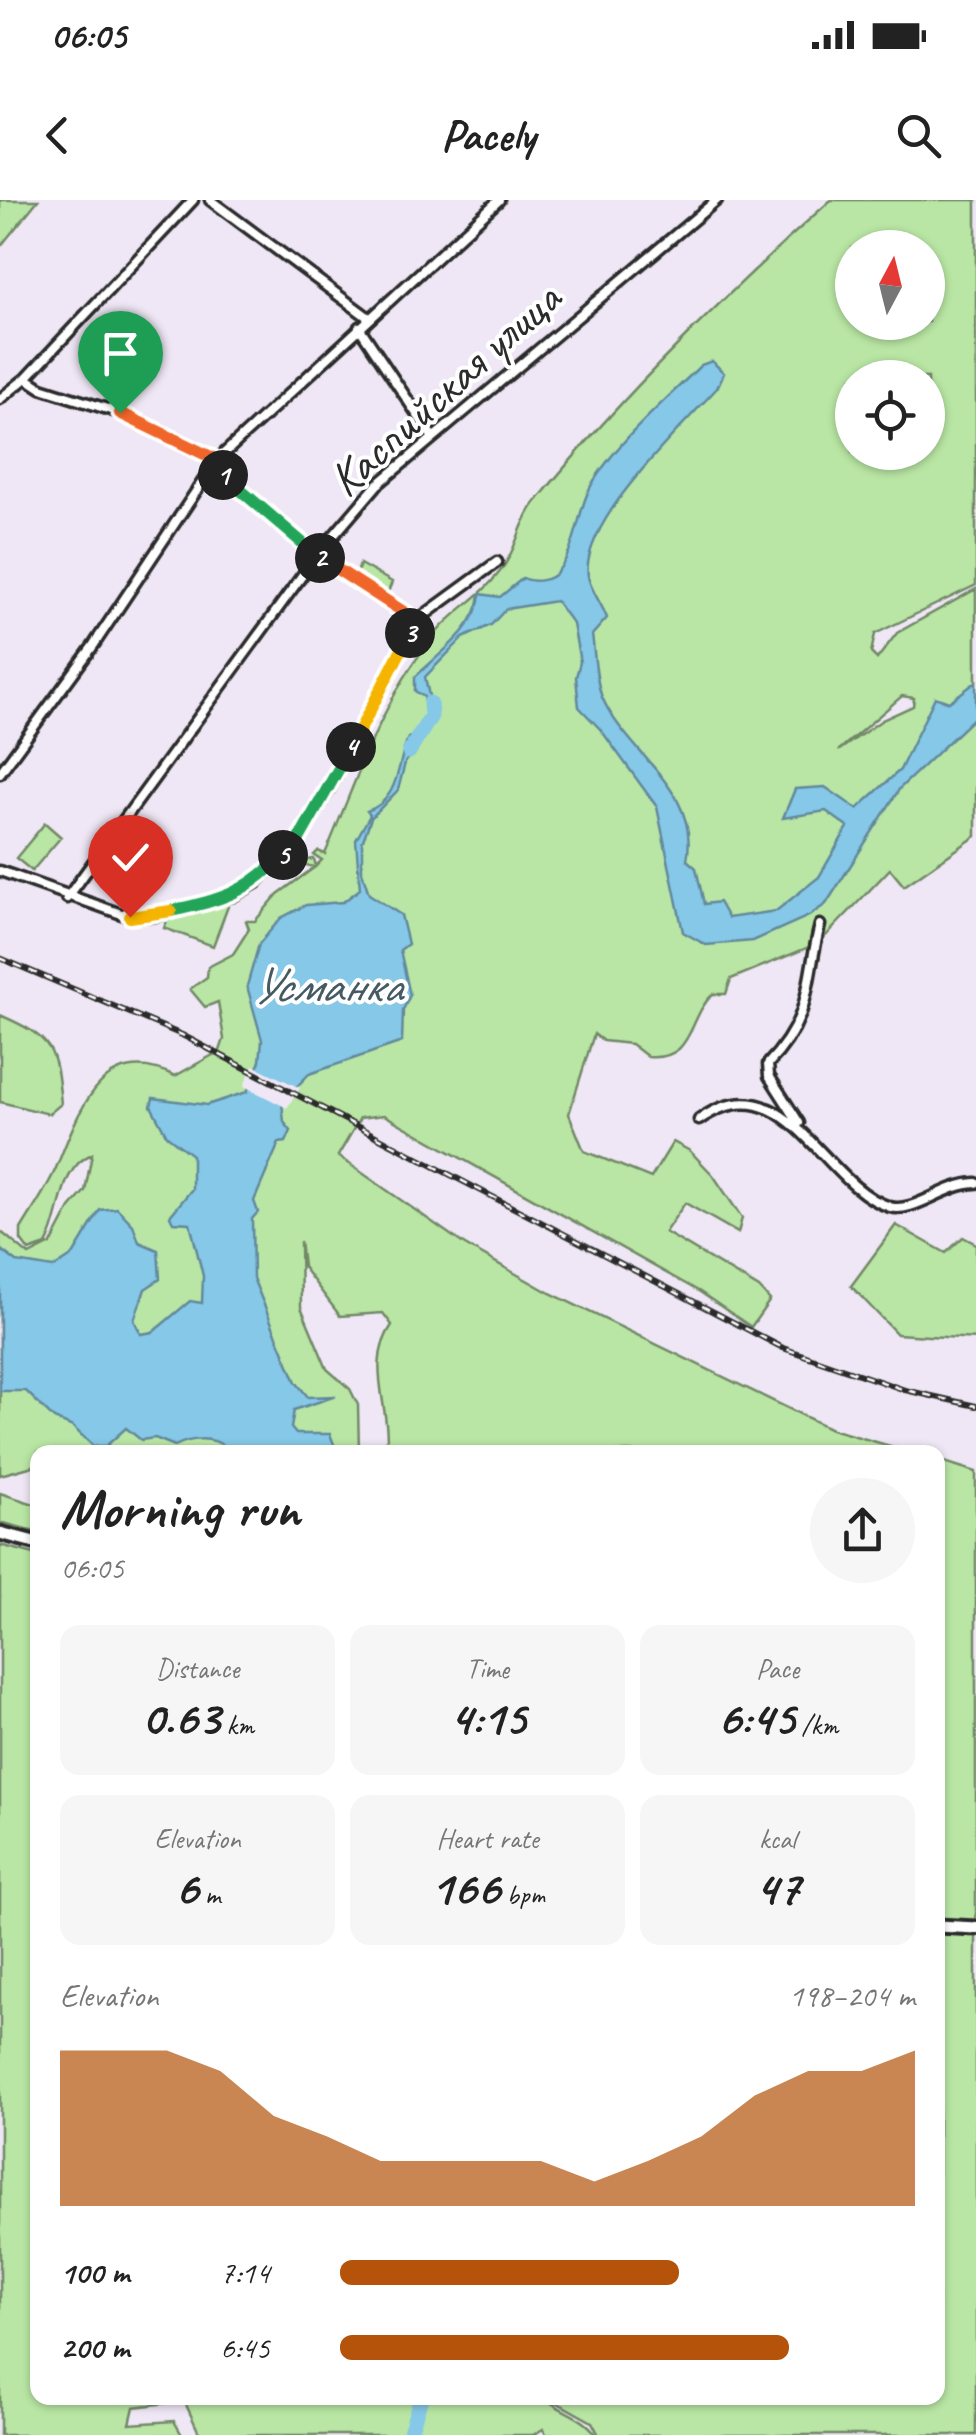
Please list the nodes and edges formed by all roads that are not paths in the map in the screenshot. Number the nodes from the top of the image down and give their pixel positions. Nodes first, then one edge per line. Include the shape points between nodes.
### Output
1 (193, 200) edge
2 (210, 200) edge
3 (499, 200) edge
4 (691, 200) edge
5 (717, 200) edge
6 (700, 212) junction
7 (369, 318) junction
8 (359, 328) junction
9 (26, 378) junction
10 (0, 399) edge
11 (433, 438) junction
12 (215, 463) junction
13 (317, 556) junction
14 (497, 562) dead end
15 (416, 620) junction
16 (0, 773) edge
17 (0, 871) edge
18 (67, 898) junction
19 (820, 925) dead end
20 (700, 1120) dead end
21 (801, 1127) junction
22 (976, 1183) edge
23 (0, 1533) edge
24 (30, 1541) edge
25 (945, 1926) edge
26 (976, 1928) edge

1 - 9 street
2 - 7 street
3 - 7 street
4 - 6 street
5 - 6 street, Каспийская улица
6 - 11 street, Каспийская улица
7 - 8 street
8 - 11 street
8 - 12 street
9 - 10 street
9 - 12 street via 120,413
11 - 13 street, Каспийская улица via 377,485
12 - 13 street
12 - 16 street
13 - 15 street
13 - 18 street, Каспийская улица
14 - 15 street
15 - 18 street via 329,790 299,839 256,883 233,896 155,916 130,917
17 - 18 street
19 - 21 street via 794,1037 768,1064
20 - 21 street via 749,1103
21 - 22 street via 845,1177 892,1208
23 - 24 street
25 - 26 street

